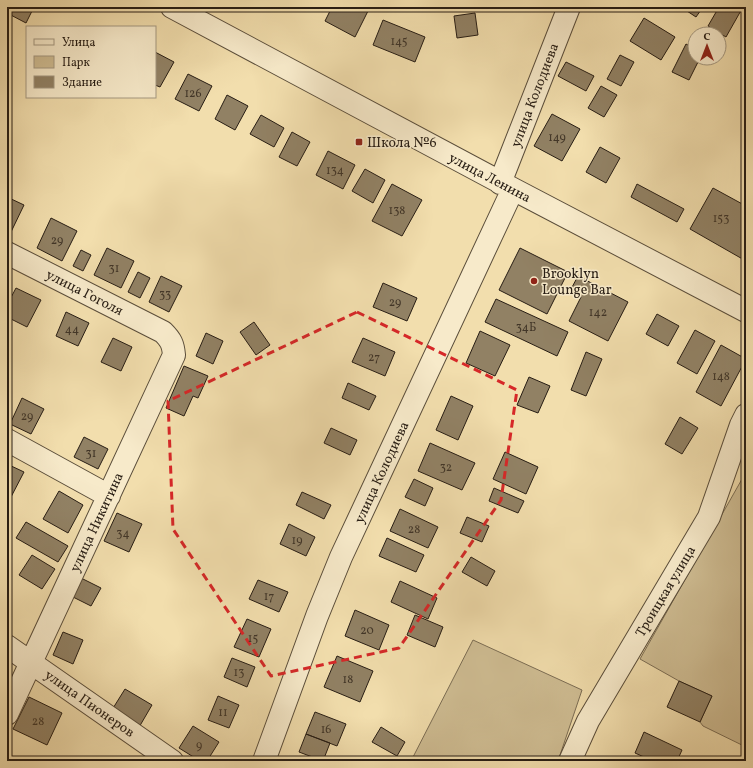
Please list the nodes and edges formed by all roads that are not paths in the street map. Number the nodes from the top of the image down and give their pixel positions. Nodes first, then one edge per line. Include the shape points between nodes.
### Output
1 (172, 7) edge
2 (568, 7) edge
3 (506, 186) junction
4 (7, 253) edge
5 (746, 311) edge
6 (163, 332) joint
7 (746, 415) edge
8 (7, 440) edge
9 (108, 496) junction
10 (7, 646) edge
11 (31, 662) junction
12 (7, 714) edge
13 (172, 761) edge
14 (264, 761) edge
15 (570, 761) edge

1 - 3 street, улица Ленина
2 - 3 street, улица Колодиева
3 - 5 street, улица Ленина
3 - 14 street, улица Колодиева via 316,616
4 - 6 street, улица Гоголя
6 - 9 street, улица Никитина via 170,339 174,355
7 - 15 street, Троицкая улица via 709,517 588,722
8 - 9 street
9 - 11 street, улица Никитина
10 - 11 street, улица Пионеров
11 - 12 street, улица Никитина
11 - 13 street, улица Пионеров

